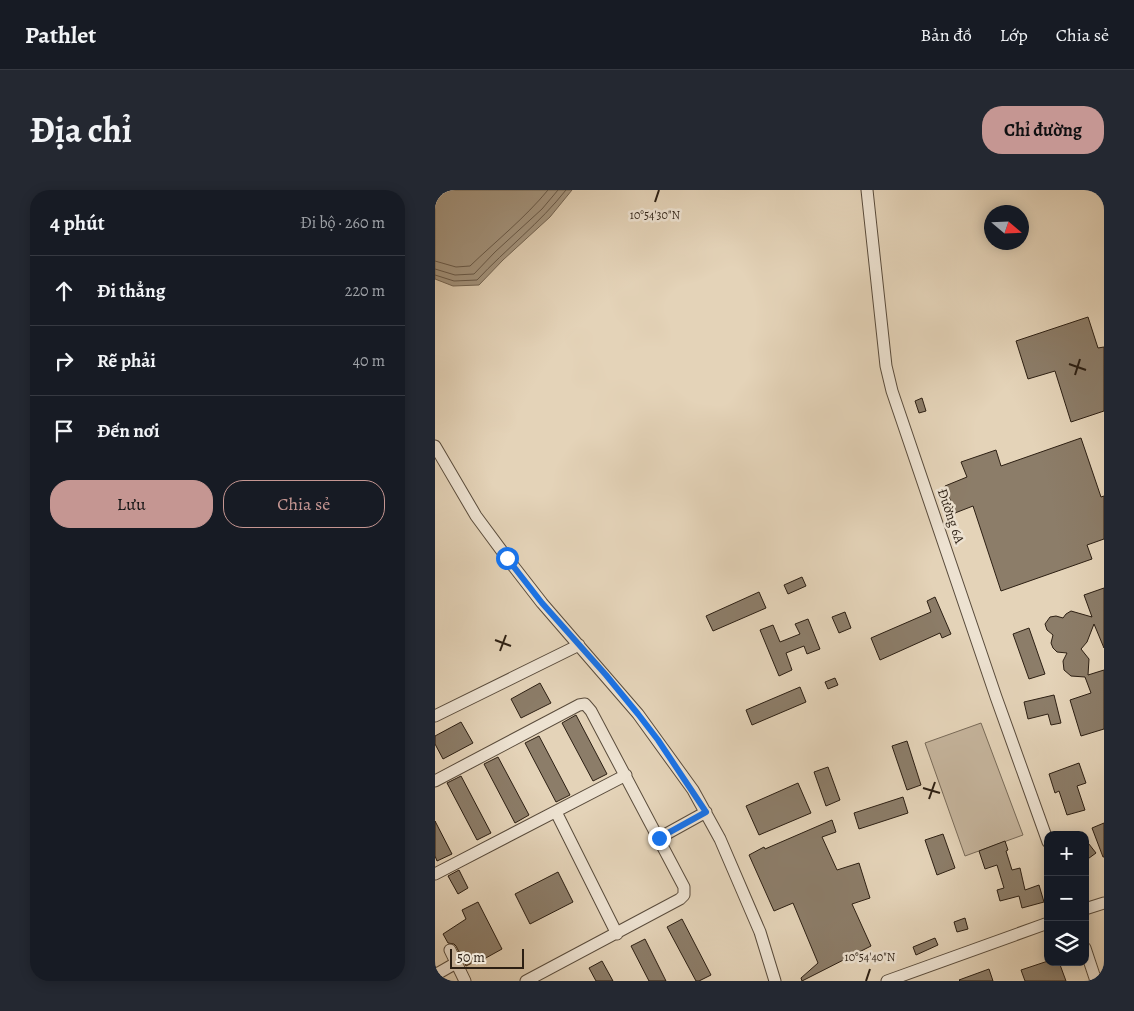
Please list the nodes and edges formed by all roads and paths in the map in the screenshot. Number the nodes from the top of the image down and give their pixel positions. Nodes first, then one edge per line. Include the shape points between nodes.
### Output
1 (867, 190) edge
2 (435, 446) edge
3 (579, 645) junction
4 (435, 716) edge
5 (626, 775) junction
6 (435, 781) edge
7 (556, 812) junction
8 (706, 812) junction
9 (1044, 831) edge
10 (659, 838) junction
11 (435, 874) edge
12 (1104, 903) edge
13 (1089, 908) edge
14 (1044, 924) edge
15 (617, 934) junction
16 (450, 950) dead end
17 (1089, 959) edge
18 (456, 963) junction
19 (435, 975) edge
20 (465, 981) edge
21 (526, 981) edge
22 (775, 981) edge
23 (887, 981) edge
24 (1097, 981) edge

1 - 9 street, Đường 6A via 886,366 892,391
2 - 3 street via 481,523 542,603
3 - 4 street
3 - 8 street via 658,740
5 - 6 street via 591,711 585,704 579,704
5 - 7 street
5 - 10 street
7 - 11 street
7 - 15 street
8 - 10 street
8 - 22 street via 760,932
10 - 15 street via 684,887 684,895
12 - 13 street
14 - 23 street
15 - 21 street
16 - 18 street
17 - 24 street
18 - 19 street
18 - 20 street

